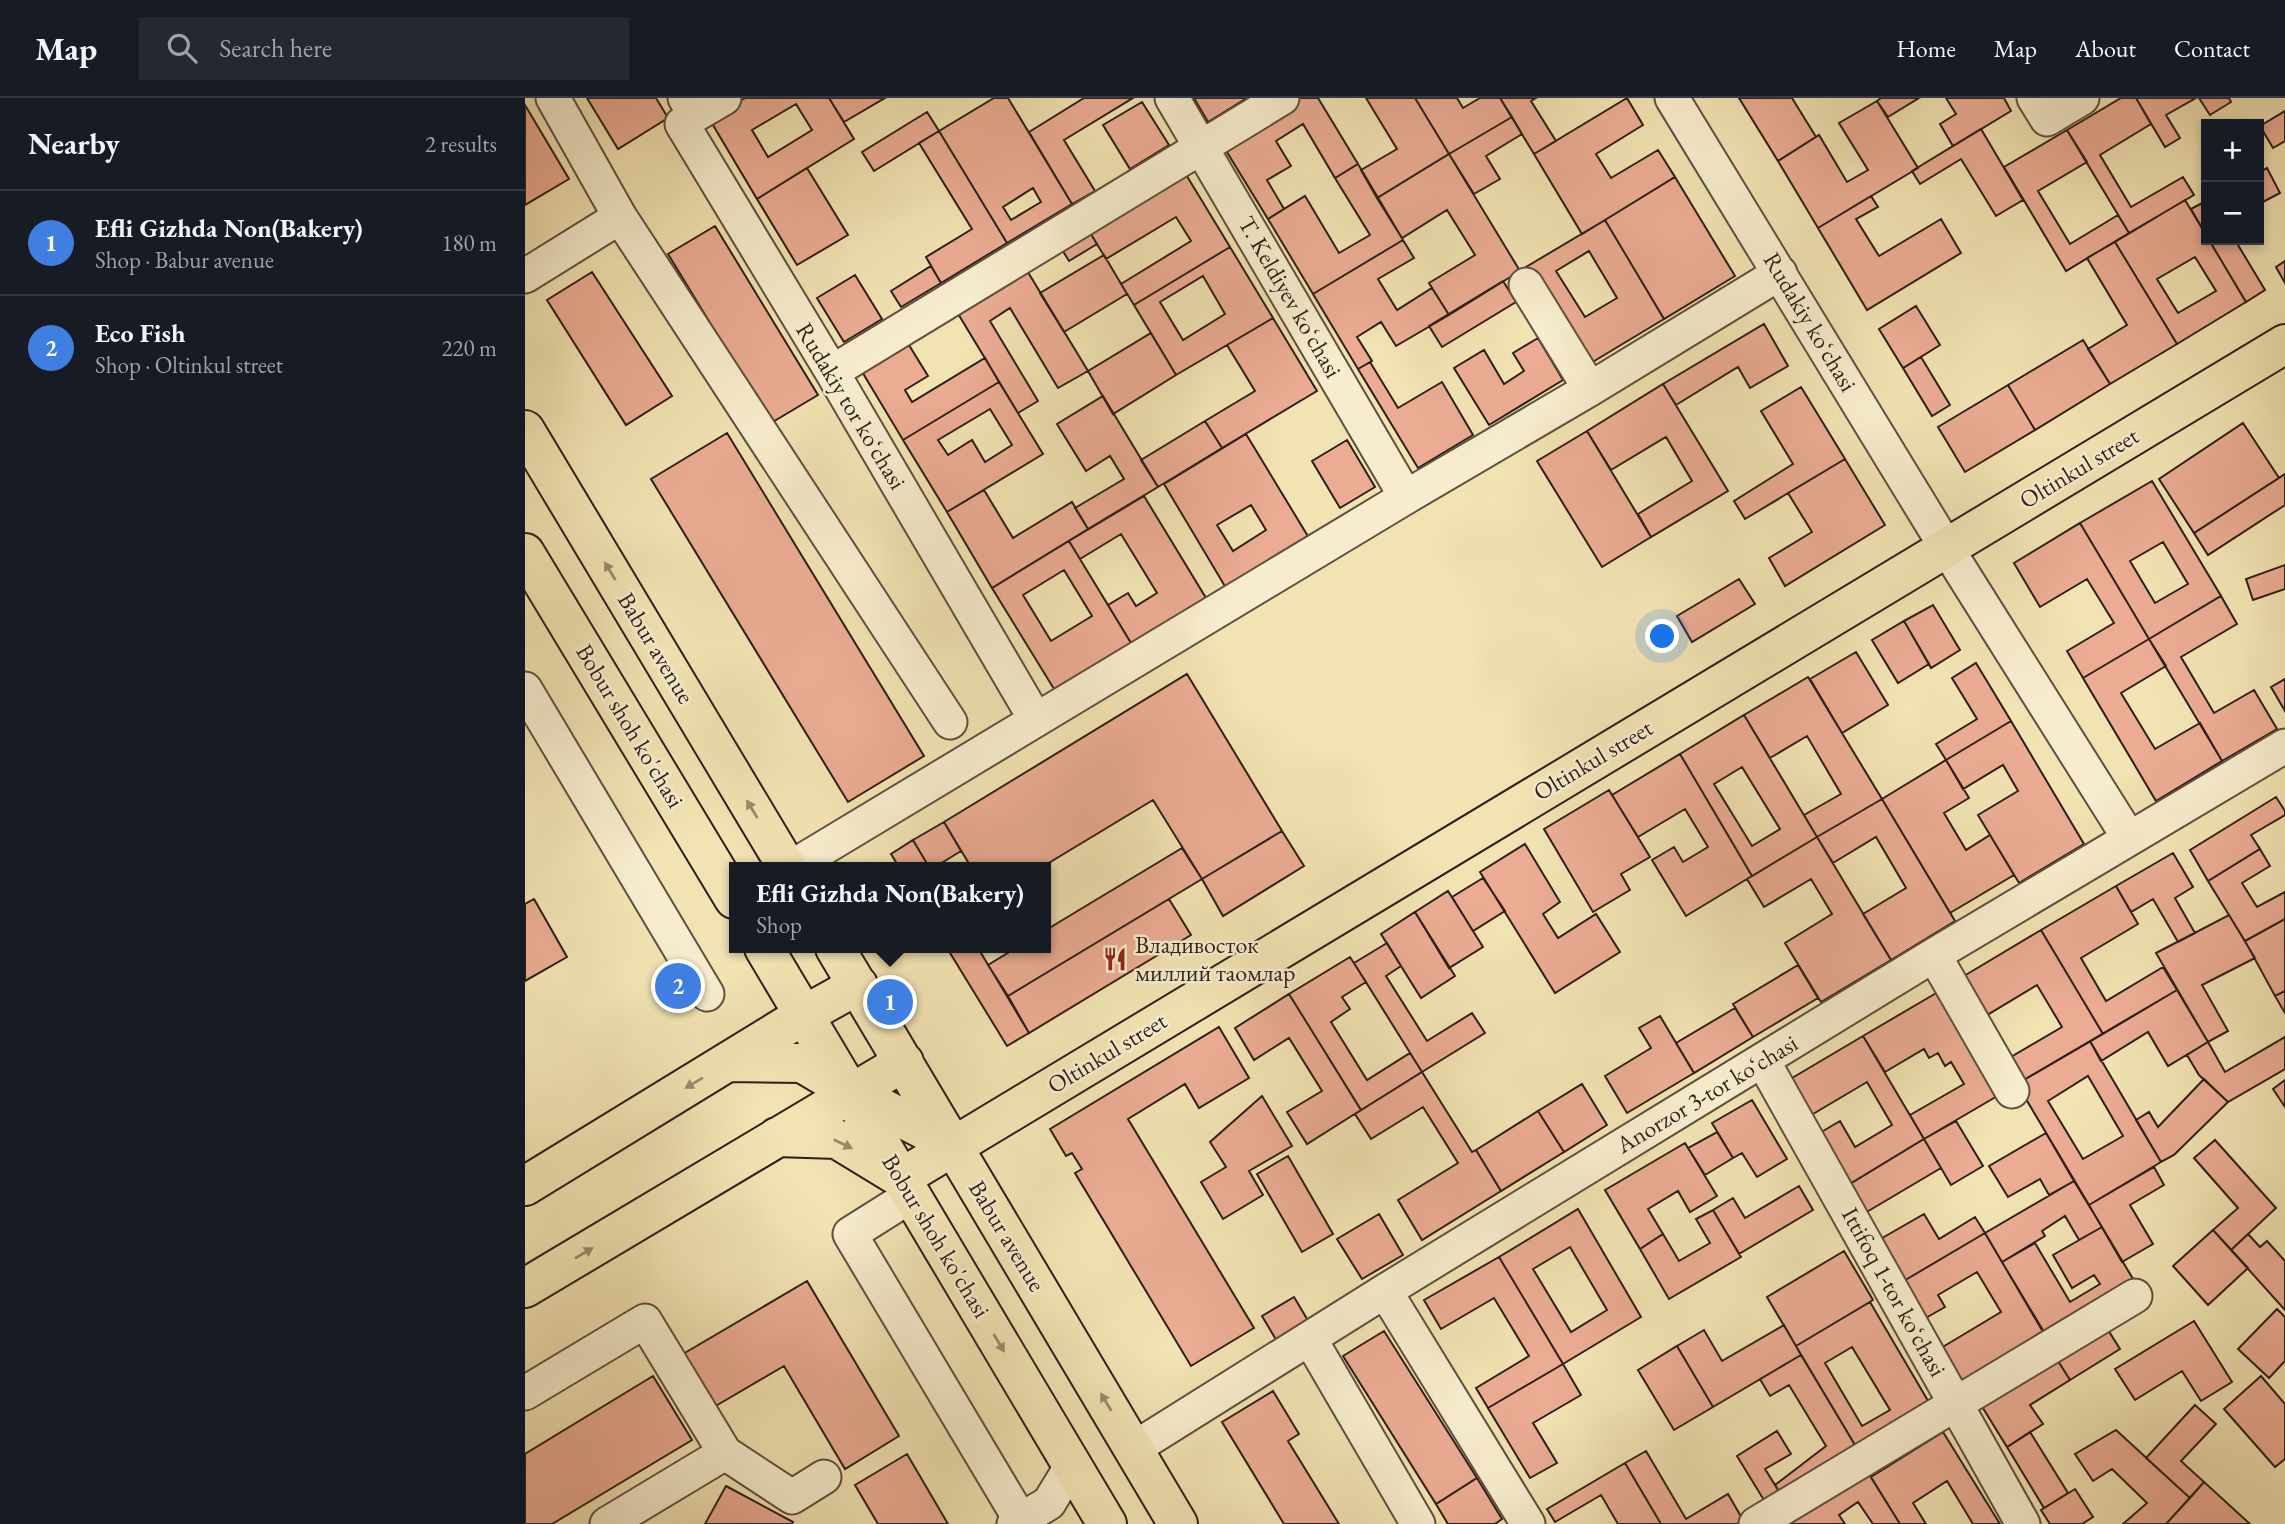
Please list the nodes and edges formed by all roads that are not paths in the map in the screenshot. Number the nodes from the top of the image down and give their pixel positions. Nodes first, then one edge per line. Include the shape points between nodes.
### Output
1 (553, 98) edge
2 (724, 98) edge
3 (1172, 98) edge
4 (1282, 98) edge
5 (1672, 98) edge
6 (2034, 98) edge
7 (2082, 98) edge
8 (690, 107) edge
9 (1203, 147) junction
10 (620, 217) junction
11 (1780, 273) junction
12 (525, 276) edge
13 (1526, 285) dead end
14 (2285, 344) edge
15 (832, 372) junction
16 (1590, 389) junction
17 (525, 429) edge
18 (1406, 498) junction
19 (1946, 547) junction
20 (525, 553) edge
21 (525, 689) edge
22 (1036, 720) junction
23 (950, 722) dead end
24 (2284, 750) edge
25 (2129, 838) junction
26 (786, 862) edge
27 (797, 862) edge
28 (729, 891) edge
29 (767, 953) edge
30 (838, 953) edge
31 (1934, 955) junction
32 (858, 985) junction
33 (707, 994) dead end
34 (804, 1015) junction
35 (1763, 1061) junction
36 (729, 1062) junction
37 (904, 1062) junction
38 (2012, 1091) dead end
39 (851, 1093) junction
40 (777, 1136) junction
41 (954, 1146) junction
42 (525, 1186) edge
43 (907, 1187) junction
44 (525, 1288) edge
45 (1385, 1291) junction
46 (2135, 1296) dead end
47 (1310, 1339) junction
48 (529, 1382) edge
49 (1956, 1403) junction
50 (1133, 1450) junction
51 (725, 1453) junction
52 (1072, 1465) junction
53 (824, 1477) dead end
54 (1019, 1523) edge
55 (607, 1524) edge
56 (1107, 1524) edge
57 (1178, 1524) edge
58 (1418, 1524) edge
59 (1528, 1524) edge
60 (1756, 1524) edge
61 (2023, 1524) edge

1 - 10 street
2 - 8 street
3 - 9 street, T. Keldiyev koʻchasi
4 - 9 street
5 - 11 street, Rudakiy koʻchasi
6 - 7 street via 2047,119
8 - 15 street, Rudakiy tor koʻchasi via 682,124
9 - 15 street
9 - 18 street, T. Keldiyev koʻchasi
10 - 12 street
10 - 23 street
11 - 16 street
11 - 19 street, Rudakiy koʻchasi
13 - 16 street
14 - 19 main road, Oltinkul street
15 - 22 street, Rudakiy tor koʻchasi
16 - 18 street
26 -> 17 main road, Babur avenue
18 - 22 street
19 - 25 street, Rudakiy koʻchasi
19 - 41 main road, Oltinkul street
20 - 28 main road, Bobur shoh ko'chasi
21 - 33 street
22 - 27 street
24 - 25 street, Anorzor 3-tor koʻchasi
25 - 31 street, Anorzor 3-tor koʻchasi
29 - 34 main road, Bobur shoh ko'chasi
30 - 32 main road, Babur avenue
31 - 35 street, Anorzor 3-tor koʻchasi
31 - 38 street
32 - 34 main road
32 - 37 main road, Babur avenue
34 - 36 main road
34 - 39 main road, Bobur shoh ko'chasi
35 - 45 street, Anorzor 3-tor koʻchasi
35 - 49 street, Ittifoq 1-tor koʻchasi
36 - 39 main road via 802,1063
36 -> 42 main road
37 - 39 main road
37 - 41 main road, Babur avenue
39 - 40 main road
39 - 41 main road
39 - 43 main road, Bobur shoh ko'chasi
40 -> 43 main road via 837,1139
44 -> 40 main road
41 - 43 main road, Oltinkul street
50 -> 41 main road, Babur avenue
43 -> 52 main road, Bobur shoh ko'chasi
43 - 54 street via 850,1234
45 - 47 street, Anorzor 3-tor koʻchasi
45 - 59 street
46 - 49 street
47 - 50 street, Anorzor 3-tor koʻchasi
47 - 58 street
48 - 51 street via 645,1321
49 - 60 street
49 - 61 street, Ittifoq 1-tor koʻchasi
50 - 57 main road, Babur avenue
51 - 53 street via 792,1497
51 - 55 street
52 - 54 street via 1049,1503
52 - 56 main road, Bobur shoh ko'chasi

